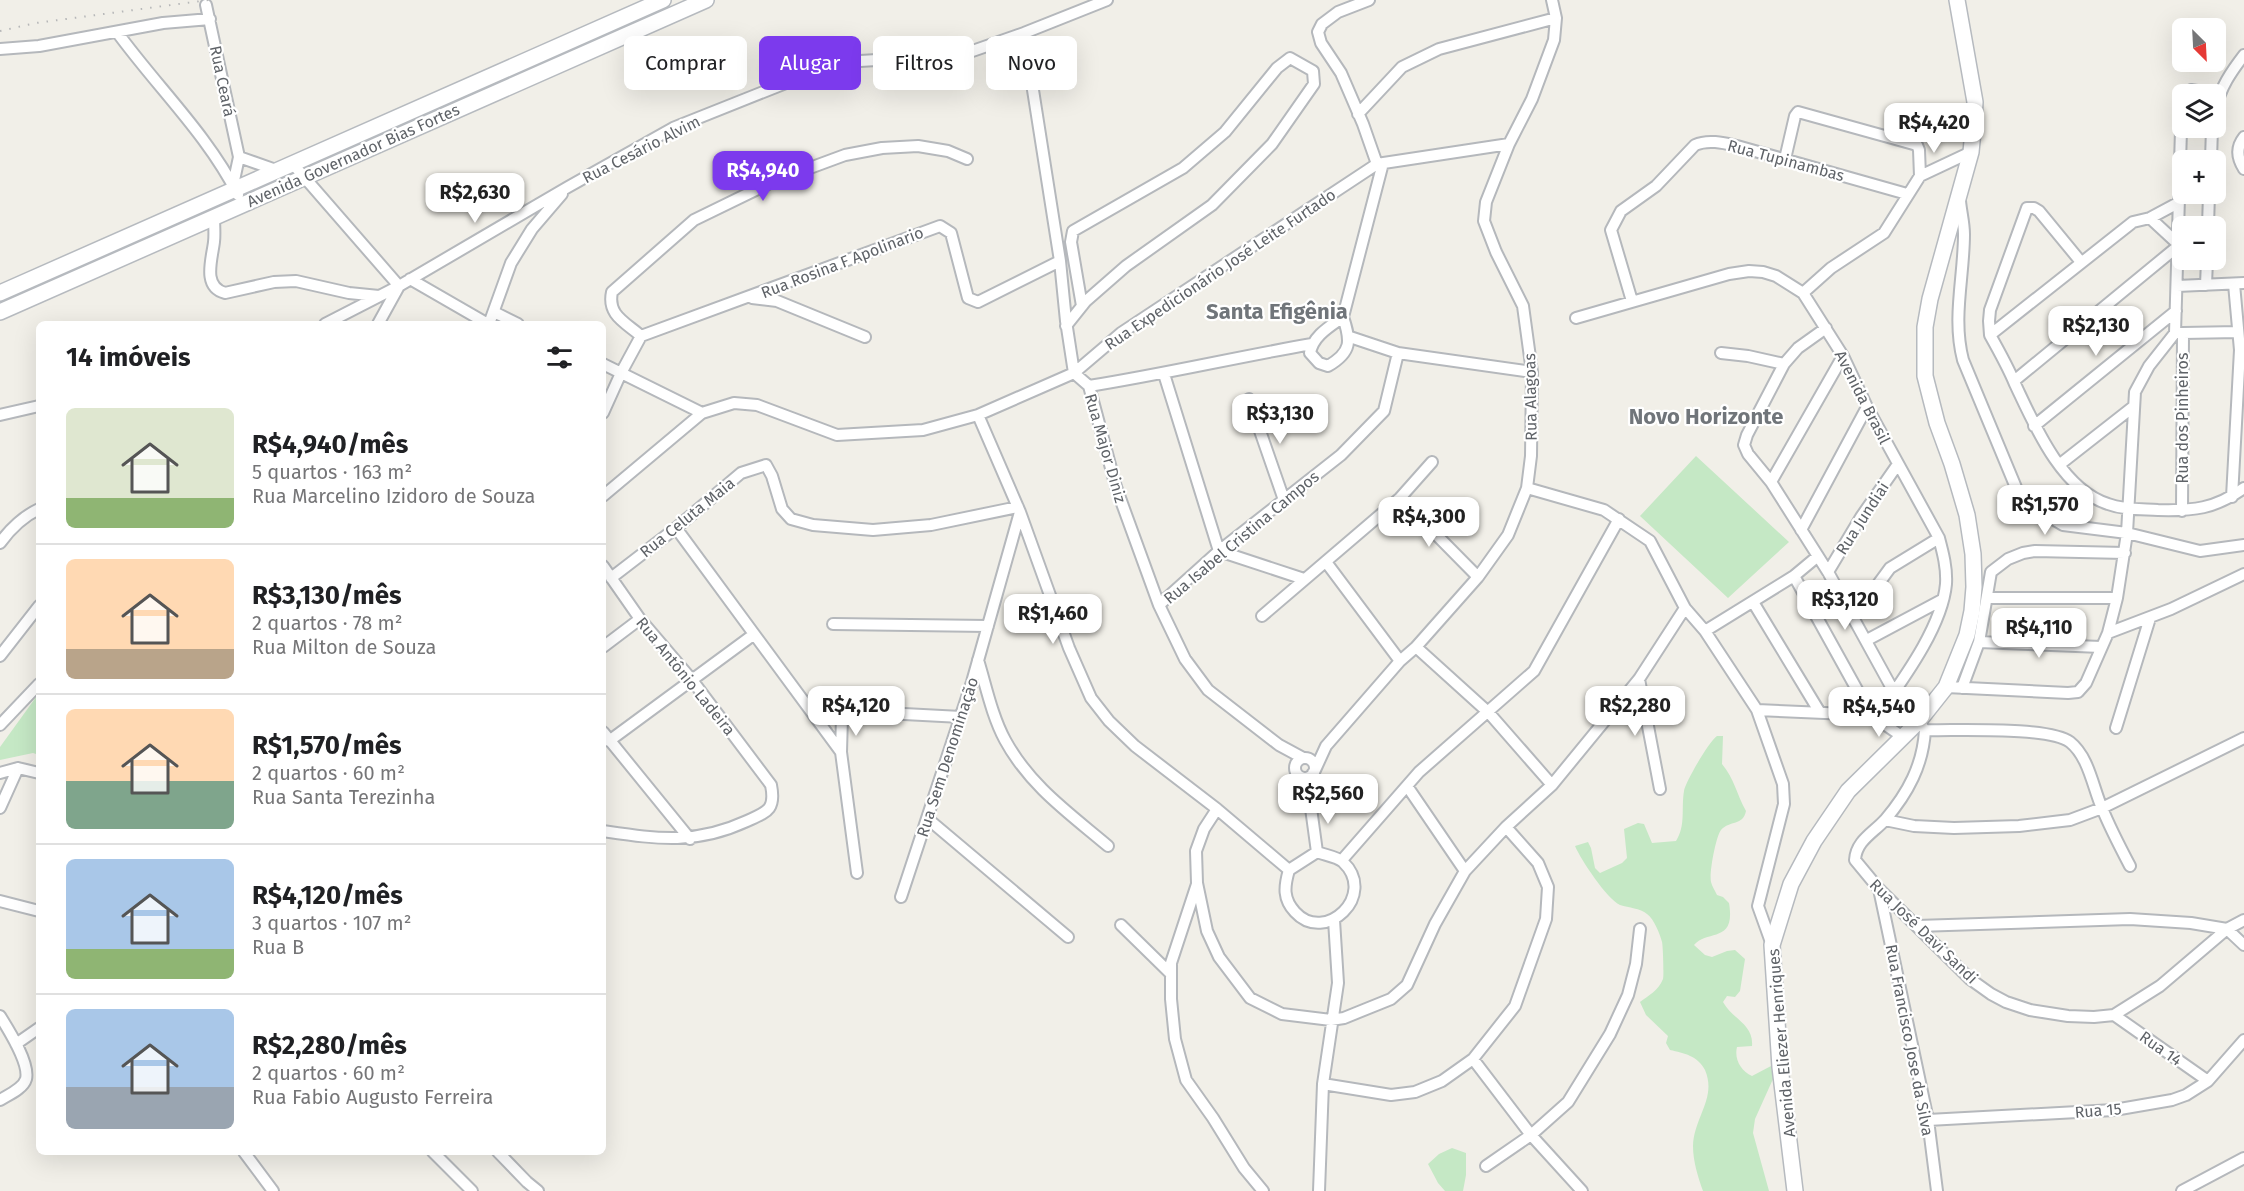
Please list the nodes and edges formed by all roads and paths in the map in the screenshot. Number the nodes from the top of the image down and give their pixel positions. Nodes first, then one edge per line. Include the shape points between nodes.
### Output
1 (663, 0) edge
2 (706, 0) edge
3 (1107, 0) edge
4 (1369, 0) edge
5 (1552, 0) edge
6 (1957, 0) edge
7 (206, 6) dead end
8 (1556, 18) junction
9 (210, 19) junction
10 (593, 31) junction
11 (117, 32) junction
12 (1024, 33) junction
13 (600, 46) junction
14 (0, 49) edge
15 (2244, 55) edge
16 (473, 83) junction
17 (2223, 84) edge
18 (480, 98) junction
19 (1358, 114) junction
20 (2244, 137) edge
21 (1509, 144) junction
22 (1971, 152) junction
23 (239, 157) junction
24 (967, 159) dead end
25 (1785, 159) junction
26 (1380, 163) junction
27 (291, 164) junction
28 (2244, 169) edge
29 (276, 170) junction
30 (303, 176) junction
31 (1920, 176) junction
32 (234, 187) junction
33 (568, 187) junction
34 (1907, 194) junction
35 (1959, 195) junction
36 (243, 204) junction
37 (2176, 204) edge
38 (214, 217) junction
39 (2150, 218) junction
40 (2172, 240) edge
41 (116, 243) junction
42 (2172, 249) edge
43 (122, 257) junction
44 (1060, 261) junction
45 (2081, 262) junction
46 (2177, 270) edge
47 (2207, 270) edge
48 (410, 279) junction
49 (2239, 284) edge
50 (2206, 285) junction
51 (399, 286) junction
52 (2177, 286) junction
53 (1803, 292) junction
54 (0, 293) edge
55 (379, 296) junction
56 (749, 297) junction
57 (1632, 301) junction
58 (1082, 306) junction
59 (2176, 311) junction
60 (0, 312) edge
61 (494, 312) junction
62 (1343, 317) junction
63 (1576, 318) dead end
64 (331, 321) edge
65 (380, 321) edge
66 (484, 321) edge
67 (490, 321) edge
68 (512, 321) edge
69 (1066, 326) junction
70 (1826, 328) junction
71 (2238, 332) junction
72 (2179, 333) junction
73 (1990, 335) junction
74 (641, 336) junction
75 (865, 337) dead end
76 (1350, 337) junction
77 (1312, 344) junction
78 (2242, 352) edge
79 (1398, 353) junction
80 (1720, 353) dead end
81 (1843, 356) junction
82 (1784, 364) junction
83 (606, 366) edge
84 (1532, 372) junction
85 (621, 373) junction
86 (1074, 373) junction
87 (1164, 374) junction
88 (2014, 381) junction
89 (1089, 386) junction
90 (1249, 399) dead end
91 (606, 406) edge
92 (36, 407) edge
93 (1867, 407) junction
94 (2133, 407) junction
95 (702, 413) junction
96 (0, 415) edge
97 (978, 415) junction
98 (2034, 426) junction
99 (1432, 462) dead end
100 (1898, 464) junction
101 (2060, 465) junction
102 (1771, 482) junction
103 (1527, 488) junction
104 (2244, 488) edge
105 (606, 493) edge
106 (2232, 497) junction
107 (1400, 498) junction
108 (1284, 500) junction
109 (1019, 509) junction
110 (2128, 509) junction
111 (36, 510) edge
112 (2182, 511) junction
113 (27, 514) junction
114 (36, 518) edge
115 (1619, 519) junction
116 (676, 528) junction
117 (1801, 530) junction
118 (2127, 533) junction
119 (1939, 538) junction
120 (0, 543) edge
121 (2244, 545) edge
122 (1219, 551) junction
123 (2125, 553) junction
124 (1818, 556) junction
125 (1326, 562) junction
126 (606, 570) edge
127 (1828, 572) junction
128 (2244, 574) edge
129 (1794, 576) junction
130 (1478, 577) junction
131 (611, 578) junction
132 (1304, 579) junction
133 (1987, 598) junction
134 (2117, 598) junction
135 (1942, 600) junction
136 (1754, 602) junction
137 (1158, 605) junction
138 (1685, 608) junction
139 (36, 610) edge
140 (1262, 616) dead end
141 (1854, 617) junction
142 (2150, 618) junction
143 (640, 619) junction
144 (833, 624) dead end
145 (988, 626) junction
146 (1705, 631) junction
147 (2108, 633) junction
148 (753, 635) junction
149 (1866, 640) junction
150 (1979, 642) junction
151 (606, 645) edge
152 (1416, 647) junction
153 (2101, 647) junction
154 (0, 656) edge
155 (978, 660) junction
156 (1400, 661) junction
157 (1639, 679) junction
158 (692, 680) junction
159 (36, 687) edge
160 (1946, 687) junction
161 (1962, 688) junction
162 (1894, 692) junction
163 (1757, 710) junction
164 (1819, 711) junction
165 (1489, 713) junction
166 (961, 717) junction
167 (1873, 717) junction
168 (0, 725) edge
169 (1922, 726) junction
170 (2116, 728) dead end
171 (606, 736) edge
172 (1903, 737) junction
173 (2244, 738) edge
174 (1279, 745) junction
175 (1326, 746) junction
176 (841, 752) junction
177 (1305, 758) junction
178 (18, 768) junction
179 (36, 772) edge
180 (1314, 772) junction
181 (0, 773) edge
182 (1297, 773) junction
183 (1552, 785) junction
184 (1407, 786) junction
185 (1660, 789) dead end
186 (1310, 801) junction
187 (0, 808) edge
188 (2102, 808) junction
189 (1217, 809) junction
190 (928, 819) junction
191 (1885, 820) junction
192 (1506, 827) junction
193 (606, 831) edge
194 (690, 839) junction
195 (1108, 846) dead end
196 (1317, 852) junction
197 (1342, 860) junction
198 (2130, 866) dead end
199 (1289, 870) junction
200 (1465, 871) junction
201 (857, 873) dead end
202 (1197, 883) junction
203 (1879, 889) junction
204 (901, 897) dead end
205 (0, 901) edge
206 (36, 910) edge
207 (2244, 918) edge
208 (1334, 920) junction
209 (1121, 925) dead end
210 (1917, 927) junction
211 (1641, 929) dead end
212 (2226, 929) junction
213 (1068, 937) dead end
214 (1772, 945) junction
215 (2244, 945) edge
216 (1170, 973) junction
217 (2114, 1015) junction
218 (0, 1016) edge
219 (1331, 1020) junction
220 (36, 1030) edge
221 (2244, 1041) edge
222 (16, 1044) junction
223 (1473, 1059) junction
224 (2208, 1081) junction
225 (1323, 1084) junction
226 (2, 1096) edge
227 (1928, 1120) junction
228 (1531, 1135) junction
229 (246, 1155) edge
230 (436, 1155) edge
231 (501, 1155) edge
232 (2244, 1158) edge
233 (1486, 1166) dead end
234 (1797, 1190) edge
235 (273, 1191) edge
236 (472, 1191) edge
237 (538, 1191) edge
238 (1263, 1191) edge
239 (1319, 1191) edge
240 (1582, 1191) edge
241 (1937, 1191) edge
242 (2182, 1191) edge

1 - 10 main road, Avenida Governador Bias Fortes
2 - 13 main road, Avenida Governador Bias Fortes
3 - 12 street, Rua Cesário Alvim
4 - 19 street via 1338,12 1318,32
5 - 8 street, Rua Alagoas
6 - 22 main road, Avenida Eliezer Henriques via 1974,102
7 - 9 street, Rua Ceará
8 - 19 street via 1438,49 1402,67
8 - 21 street, Rua Alagoas via 1554,40 1532,99
9 - 11 street
9 - 23 street, Rua Ceará
10 - 13 main road
10 - 16 main road, Avenida Governador Bias Fortes
11 - 14 street
11 - 32 street via 213,151
12 - 33 street, Rua Cesário Alvim via 961,55 860,61 816,71 673,128
12 - 44 street, Rua Major Diniz
13 - 18 main road, Avenida Governador Bias Fortes
15 - 17 street
16 - 18 main road
16 - 27 main road, Avenida Governador Bias Fortes
18 - 30 main road, Avenida Governador Bias Fortes
19 - 26 street
20 - 28 street via 2238,154
21 - 26 street
21 - 84 street, Rua Alagoas via 1486,202 1484,221 1523,306
22 - 31 street
22 - 35 main road, Avenida Eliezer Henriques
23 - 29 street
23 - 32 street, Rua Ceará
24 - 74 street via 918,146 845,155 772,182 694,220 612,292 609,303 614,312
25 - 31 street via 1798,112 1917,145
25 - 34 street, Rua Tupinambas
25 - 57 street, Rua Tupinambas via 1737,146 1707,142 1695,145 1650,192 1621,212 1611,230
26 - 62 street
26 - 86 street, Rua Expedicionário José Leite Furtado via 1120,333
27 - 29 main road, Avenida Governador Bias Fortes
27 - 30 street
29 - 32 main road, Avenida Governador Bias Fortes
30 - 36 main road, Avenida Governador Bias Fortes
30 - 51 street
31 - 34 street
32 - 36 street
32 - 41 main road, Avenida Governador Bias Fortes
33 - 48 street, Rua Cesário Alvim
33 - 61 street via 532,229 511,263
34 - 53 street via 1879,238 1831,268
35 - 118 street via 1964,234 1957,318 1959,343 2017,490 2031,506 2063,525
35 - 160 main road, Avenida Eliezer Henriques via 1925,327 1925,376 1936,423 1967,515 1973,554 1972,611 1967,635
36 - 38 main road, Avenida Governador Bias Fortes
37 - 39 street
38 - 43 main road, Avenida Governador Bias Fortes
38 - 55 street via 210,276 211,283 220,291 296,280
39 - 40 street
39 - 45 street via 2133,222
41 - 43 main road
41 - 54 main road, Avenida Governador Bias Fortes
42 - 88 street
43 - 60 main road, Avenida Governador Bias Fortes
44 - 56 street, Rua Rosina F Apolinario via 978,302 968,298 951,233 940,226
44 - 69 street, Rua Major Diniz
45 - 73 street
45 - 73 street via 2030,206 2024,212 1990,310
46 - 52 street, Rua dos Pinheiros
47 - 50 street
48 - 51 street, Rua Cesário Alvim
48 - 66 street
49 - 50 street
49 - 71 street
50 - 52 street
51 - 55 street, Rua Cesário Alvim
51 - 65 street
52 - 59 street, Rua dos Pinheiros
53 - 57 street, Avenida Brasil via 1776,276 1749,271
53 - 70 street, Avenida Brasil
55 - 64 street, Rua Cesário Alvim
56 - 74 street, Rua Rosina F Apolinario
56 - 75 street via 777,301
57 - 63 street, Avenida Brasil
58 - 58 street via 1126,266 1212,205 1272,144 1314,84 1313,71 1290,58 1277,68 1225,132 1183,168 1073,231 1071,242
58 - 69 street
59 - 72 street, Rua dos Pinheiros
59 - 98 street
61 - 67 street
61 - 68 street
62 - 76 street
62 - 77 street
69 - 86 street, Rua Major Diniz
70 - 81 street, Avenida Brasil
70 - 82 street via 1798,348
71 - 72 street
71 - 78 street
72 - 94 street via 2149,366 2137,386
72 - 112 street, Rua dos Pinheiros
73 - 88 street
74 - 85 street
76 - 77 street via 1338,360 1328,366 1310,353
76 - 79 street
77 - 87 street
78 - 106 street
79 - 84 street
79 - 108 street, Rua Isabel Cristina Campos via 1384,411 1341,455
80 - 82 street
81 - 93 street, Avenida Brasil
81 - 102 street
82 - 102 street via 1744,441
83 - 85 street
84 - 103 street, Rua Alagoas
85 - 91 street
85 - 95 street
86 - 89 street, Rua Major Diniz
86 - 97 street, Rua Expedicionário José Leite Furtado
87 - 89 street
87 - 122 street
88 - 98 street
89 - 137 street, Rua Major Diniz via 1116,487
90 - 108 street
92 - 96 street
93 - 100 street, Avenida Brasil
93 - 117 street
94 - 101 street
94 - 110 street
95 - 97 street, Rua Expedicionário José Leite Furtado via 734,403 757,405 837,435 922,430
95 - 105 street, Rua Expedicionário José Leite Furtado
97 - 109 street
98 - 101 street
99 - 107 street
100 - 119 street, Avenida Brasil
100 - 127 street, Rua Jundiai
101 - 110 street via 2097,500
102 - 117 street
103 - 115 street via 1604,510
103 - 130 street, Rua Alagoas via 1508,535
104 - 106 street
106 - 112 street via 2211,506
107 - 125 street
107 - 130 street
108 - 122 street, Rua Isabel Cristina Campos
109 - 116 street, Rua Celuta Maia via 931,525 873,530 813,525 791,519 782,510 766,465 741,473
109 - 145 street, Rua Sem Denominação
109 - 189 street via 1091,698 1135,746
110 - 112 street
110 - 118 street
111 - 113 street
113 - 114 street
113 - 120 street
115 - 138 street via 1650,541
115 - 165 street via 1534,671
116 - 131 street, Rua Celuta Maia
116 - 148 street
117 - 124 street
118 - 121 street via 2200,551
118 - 123 street
119 - 135 street, Avenida Brasil via 1947,572
119 - 141 street via 1890,568
122 - 132 street
122 - 137 street, Rua Isabel Cristina Campos
123 - 133 street via 2029,552 2008,559 1991,572
123 - 134 street
124 - 127 street
124 - 129 street
125 - 132 street
125 - 156 street
126 - 131 street, Rua Antônio Ladeira
127 - 141 street
128 - 142 street
129 - 136 street
129 - 167 street
130 - 152 street, Rua Alagoas
131 - 143 street, Rua Antônio Ladeira
132 - 140 street
133 - 134 street
133 - 150 street
134 - 147 street
135 - 149 street
135 - 162 street, Avenida Brasil via 1915,663
136 - 146 street
136 - 164 street
137 - 174 street, Rua Major Diniz via 1185,659 1208,690
138 - 146 street
138 - 157 street
139 - 154 street
141 - 149 street
142 - 147 street
142 - 170 street
143 - 151 street
143 - 158 street, Rua Antônio Ladeira
144 - 145 street
145 - 155 street, Rua Sem Denominação
146 - 163 street
147 - 153 street
148 - 158 street
148 - 176 street
149 - 162 street
150 - 153 street
150 - 161 street
152 - 156 street, Rua Alagoas
152 - 165 street
153 - 161 street via 2086,683 2078,692
155 - 166 street, Rua Sem Denominação
155 - 195 street via 1004,738 1024,770 1044,793
156 - 175 street, Rua Alagoas
157 - 183 street
157 - 185 street
158 - 171 street
158 - 194 street, Rua Antônio Ladeira via 771,785 774,799 768,812 725,831
159 - 168 street
160 - 161 street
160 - 169 main road, Avenida Eliezer Henriques
162 - 167 street, Avenida Brasil
163 - 164 street
163 - 214 street via 1784,784 1784,804 1758,906
164 - 167 street
165 - 183 street
165 - 184 street
166 - 176 street via 847,711 842,716
166 - 190 street, Rua Sem Denominação
167 - 172 street
169 - 172 main road, Avenida Eliezer Henriques
169 - 188 street via 2057,736 2070,742 2083,759
169 - 191 street via 1923,750 1917,771
171 - 194 street
172 - 214 main road, Avenida Eliezer Henriques via 1848,791 1814,841 1791,884
173 - 188 street
174 - 177 street, Rua Major Diniz
174 - 182 street, Rua Major Diniz
175 - 177 street, Rua Alagoas
175 - 180 street, Rua Alagoas
176 - 201 street
177 - 180 street via 1313,762
177 - 182 street via 1296,762
178 - 179 street
178 - 181 street
178 - 187 street
180 - 182 street via 1307,778
180 - 186 street, Rua Alagoas
182 - 186 street, Rua Alagoas
183 - 192 street
184 - 197 street
184 - 200 street
186 - 196 street, Rua Alagoas
188 - 191 street via 2070,820 2019,826 1954,828
188 - 198 street
189 - 199 street
189 - 202 street via 1196,851
190 - 204 street, Rua Sem Denominação
190 - 213 street
191 - 203 street, Rua José Davi Sandi via 1862,842 1855,860
192 - 200 street
192 - 223 street via 1538,863 1545,879 1545,919 1515,1006
193 - 194 street
196 - 197 street
196 - 199 street
197 - 208 street via 1352,874 1354,892 1348,909
199 - 208 street via 1284,887 1288,904 1300,918 1317,923
200 - 219 street via 1407,985 1391,999
202 - 216 street
202 - 219 street via 1207,931 1219,957 1250,998 1282,1014
203 - 210 street, Rua José Davi Sandi
203 - 227 street, Rua Francisco Jose da Silva
205 - 206 street
207 - 212 street, Rua José Davi Sandi
208 - 219 street via 1338,983
209 - 216 street
210 - 212 street via 2130,919
210 - 217 street, Rua José Davi Sandi via 1970,979 2006,1002 2068,1016
211 - 228 street via 1628,995 1610,1034 1568,1102
212 - 215 street
212 - 217 street, Rua José Davi Sandi via 2160,986
214 - 234 main road, Avenida Eliezer Henriques via 1780,1067
216 - 238 street via 1175,1039 1185,1080
217 - 224 street, Rua 14
218 - 222 street
219 - 225 street
220 - 222 street
221 - 224 street, Rua 15
222 - 226 street via 26,1078 20,1087
223 - 225 street via 1442,1081 1415,1092 1391,1095
223 - 228 street
224 - 227 street, Rua 15 via 2172,1100 2114,1110
225 - 239 street
227 - 241 street, Rua Francisco Jose da Silva
228 - 233 street
228 - 240 street
229 - 235 street
230 - 236 street
231 - 237 street
232 - 242 street

